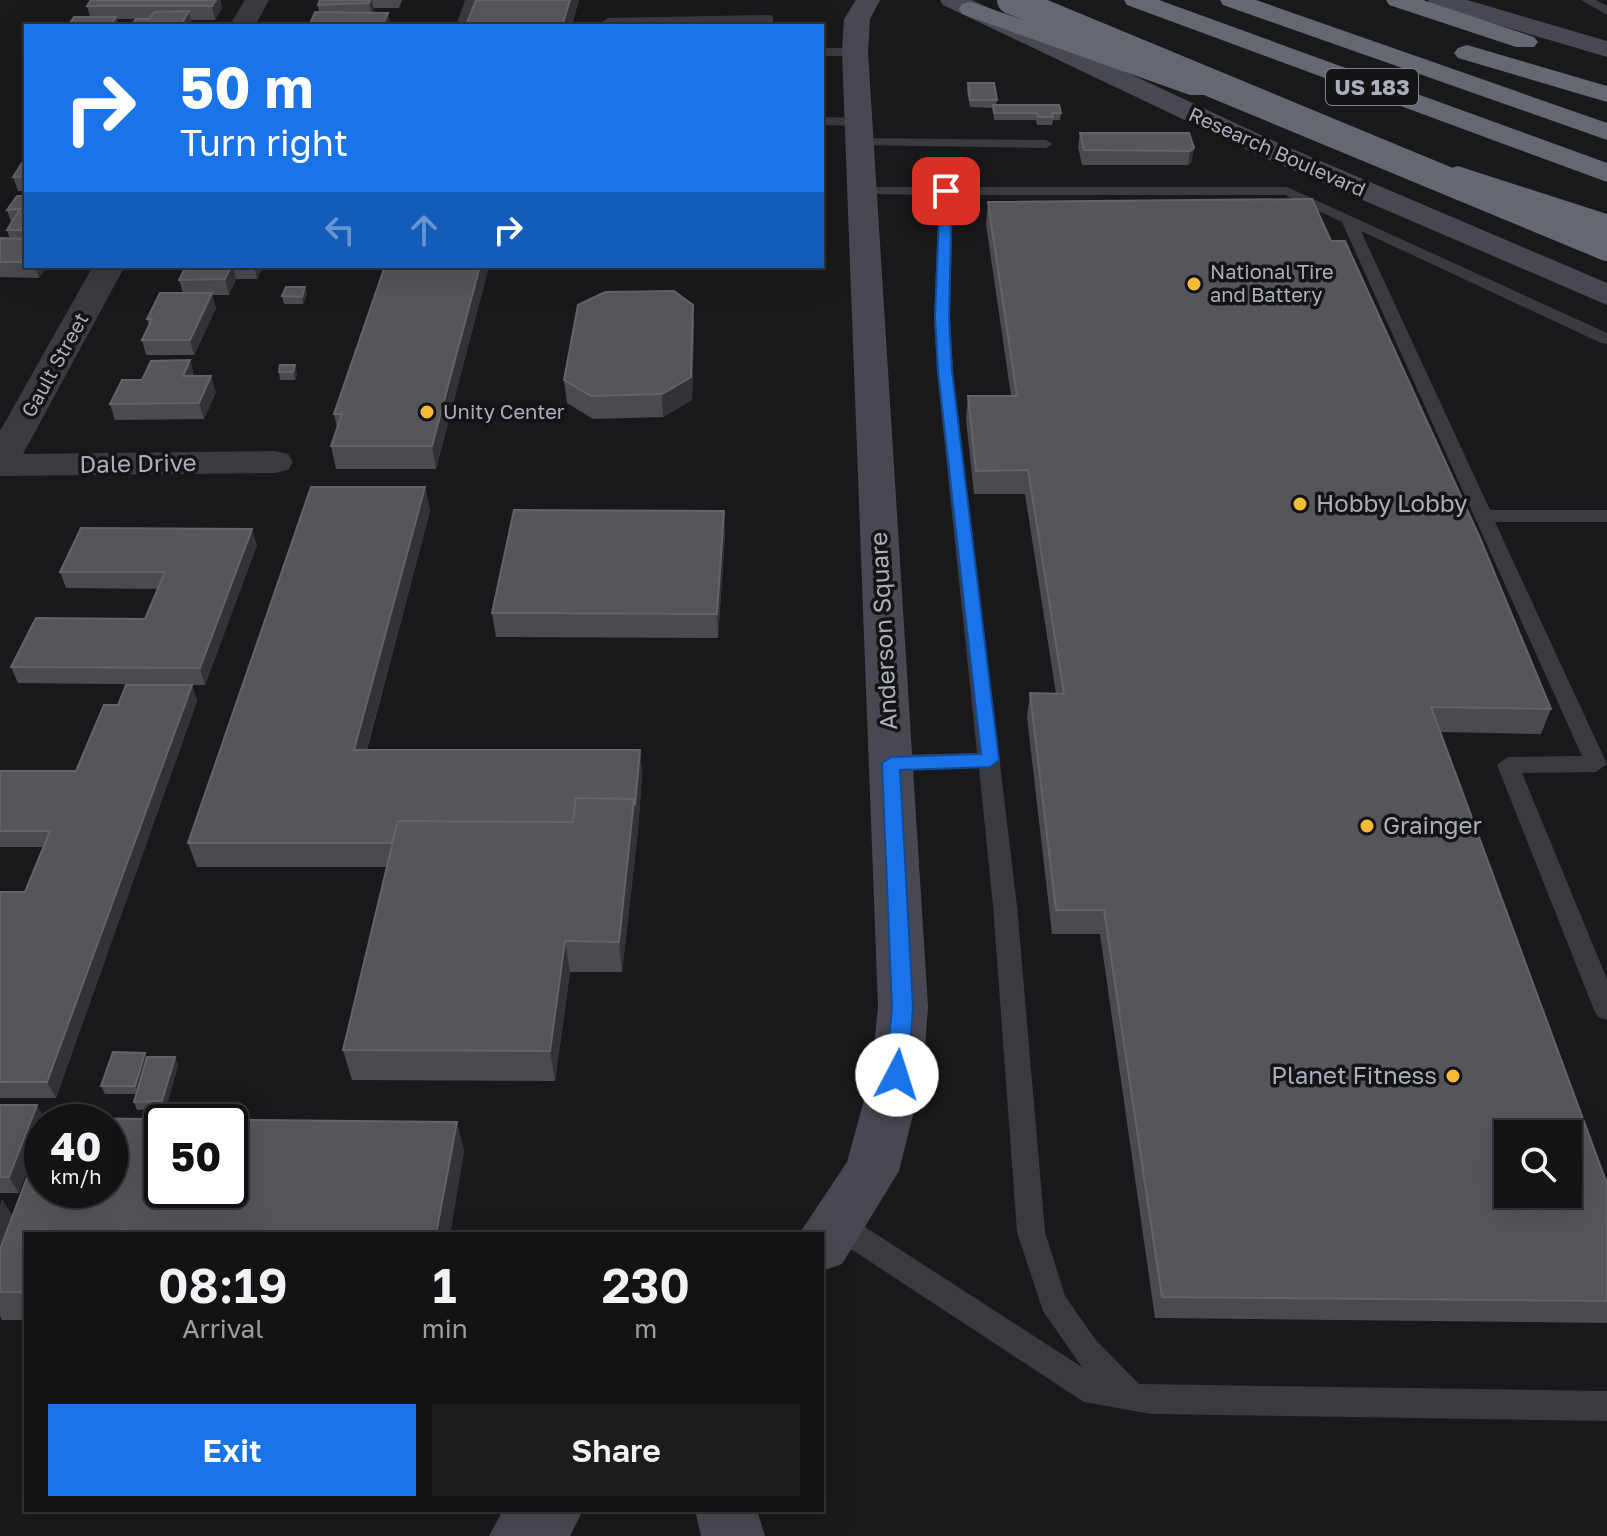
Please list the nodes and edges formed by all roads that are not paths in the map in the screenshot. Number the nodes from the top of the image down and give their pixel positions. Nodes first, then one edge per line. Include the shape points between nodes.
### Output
1 (257, 0) edge
2 (471, 0) edge
3 (774, 0) edge
4 (868, 0) edge
5 (1011, 0) edge
6 (1136, 0) edge
7 (1232, 0) edge
8 (1293, 0) edge
9 (1398, 0) edge
10 (1440, 0) edge
11 (1587, 0) edge
12 (961, 5) edge
13 (1607, 11) edge
14 (608, 19) edge
15 (768, 23) edge
16 (243, 24) edge
17 (463, 24) edge
18 (1400, 32) dead end
19 (1445, 46) dead end
20 (1607, 49) edge
21 (824, 52) edge
22 (855, 52) junction
23 (1607, 70) edge
24 (1607, 94) edge
25 (847, 128) edge
26 (1607, 132) edge
27 (1046, 144) dead end
28 (1607, 173) edge
29 (862, 190) junction
30 (946, 191) junction
31 (1349, 221) junction
32 (1607, 224) edge
33 (1607, 247) edge
34 (108, 268) edge
35 (1607, 295) edge
36 (1607, 339) edge
37 (275, 462) dead end
38 (0, 464) edge
39 (1482, 516) junction
40 (1607, 516) edge
41 (990, 760) junction
42 (891, 763) junction
43 (1607, 1010) edge
44 (830, 1235) edge
45 (1131, 1397) junction
46 (1607, 1406) edge
47 (550, 1512) edge
48 (705, 1512) edge
49 (727, 1512) edge
50 (521, 1536) edge
51 (699, 1536) edge
52 (733, 1536) edge

1 - 16 street
2 - 17 lane
3 - 15 lane
4 - 22 main road, Anderson Square via 857,19
5 - 33 highway, bridge
6 - 28 highway, US 183
7 - 26 highway, US 183
8 - 18 highway
9 - 23 highway
10 - 20 main road
11 - 13 lane
12 - 32 highway
12 - 35 main road, Research Boulevard via 1266,148
14 - 15 lane
19 - 24 highway
21 - 22 lane
22 - 25 main road, Anderson Square
25 - 27 lane
25 - 29 main road, Anderson Square
29 - 30 lane
29 - 42 main road, Anderson Square
30 - 31 lane via 1287,191
30 - 41 lane via 945,371
31 - 36 lane
31 - 39 lane
34 - 38 street, Gault Street
37 - 38 street, Dale Drive
39 - 40 lane
39 - 43 lane via 1596,764 1508,765
41 - 42 lane
41 - 45 lane via 1031,1232 1053,1302 1085,1349
42 - 44 main road, Anderson Square via 903,1007 897,1075 872,1171
44 - 45 lane via 1095,1392
45 - 46 lane
47 - 50 main road
48 - 51 main road
49 - 52 main road

